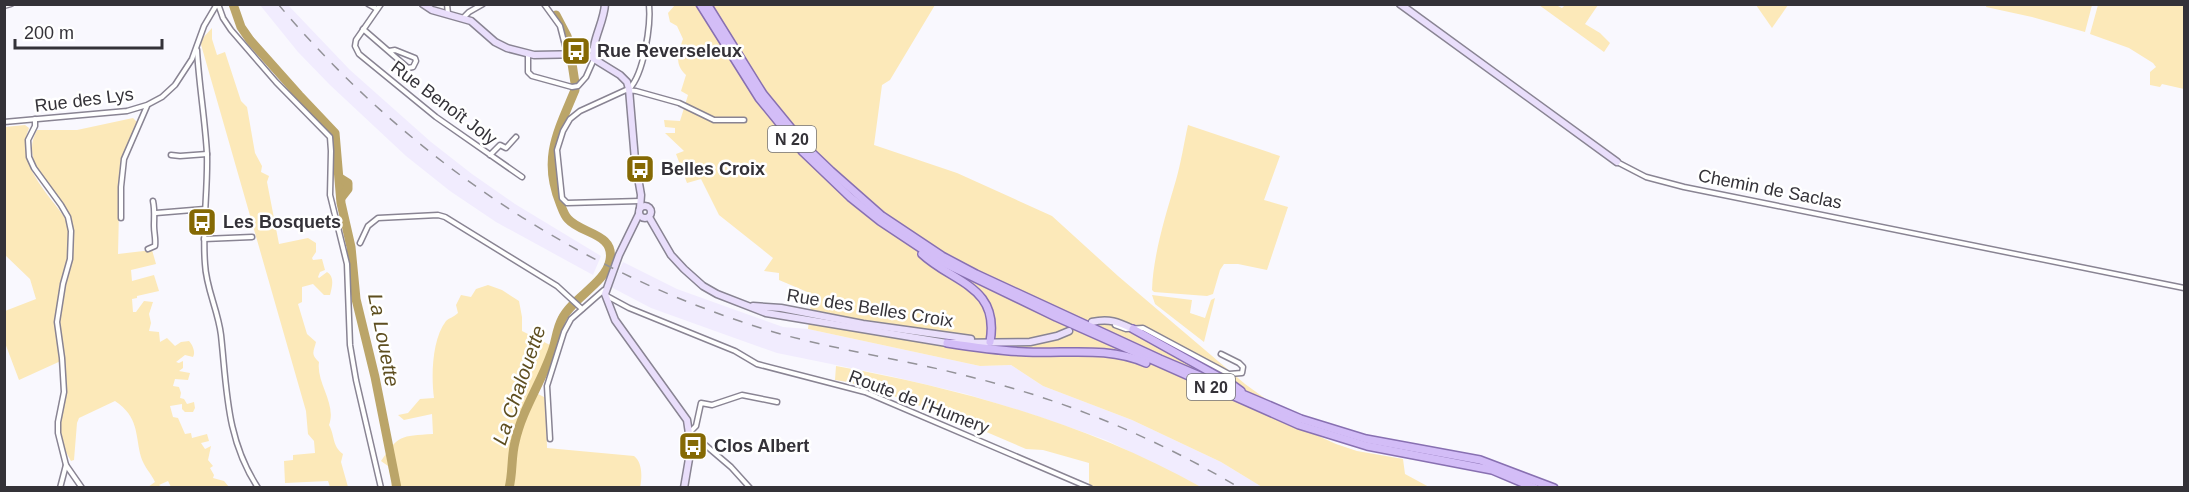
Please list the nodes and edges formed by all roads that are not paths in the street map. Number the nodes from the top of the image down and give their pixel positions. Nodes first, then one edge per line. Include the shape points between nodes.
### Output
1 (11, 4) edge
2 (368, 4) edge
3 (381, 4) edge
4 (423, 4) edge
5 (447, 4) edge
6 (483, 4) edge
7 (544, 4) edge
8 (605, 4) edge
9 (649, 4) edge
10 (700, 4) edge
11 (707, 4) edge
12 (1400, 4) edge
13 (218, 5) edge
14 (4, 6) edge
15 (377, 9) junction
16 (448, 15) junction
17 (463, 18) junction
18 (363, 29) junction
19 (197, 50) junction
20 (389, 51) junction
21 (571, 51) junction
22 (528, 54) junction
23 (593, 55) junction
24 (629, 89) junction
25 (147, 105) junction
26 (35, 120) junction
27 (744, 120) dead end
28 (4, 122) edge
29 (516, 138) dead end
30 (207, 154) junction
31 (171, 155) dead end
32 (490, 155) junction
33 (1617, 162) joint
34 (522, 177) dead end
35 (153, 201) dead end
36 (643, 208) junction
37 (205, 209) junction
38 (156, 213) junction
39 (121, 218) dead end
40 (252, 237) dead end
41 (204, 239) junction
42 (910, 242) junction
43 (360, 243) dead end
44 (148, 249) dead end
45 (2184, 288) edge
46 (605, 292) junction
47 (582, 309) junction
48 (766, 310) junction
49 (1092, 322) dead end
50 (1133, 329) junction
51 (1069, 331) dead end
52 (990, 342) junction
53 (947, 343) junction
54 (1221, 354) dead end
55 (1174, 371) junction
56 (1253, 399) junction
57 (777, 402) dead end
58 (690, 432) junction
59 (550, 439) dead end
60 (66, 465) junction
61 (60, 488) edge
62 (82, 488) edge
63 (258, 488) edge
64 (381, 488) edge
65 (684, 488) edge
66 (750, 488) edge
67 (1090, 488) edge
68 (1535, 488) edge
69 (1554, 488) edge

1 - 14 street
2 - 15 street
3 - 15 street
4 - 16 main road
5 - 16 street
6 - 17 street
7 - 21 street
8 - 23 main road
9 - 24 street via 646,47
10 - 42 main road, N 20 via 759,98 803,152 850,197
11 - 56 main road, N 20 via 752,78 786,123 831,171 882,216 976,274
12 - 33 main road, Chemin de Saclas
13 - 19 street, Rue des Lys via 201,34
13 - 64 street via 231,30 330,137 330,195 344,245 353,363
15 - 18 street
16 - 17 main road
17 - 22 main road via 475,23 500,45
18 - 20 street
18 - 32 street, Rue Benoît Joly via 355,46 359,54 435,117
19 - 25 street, Rue des Lys via 175,85
19 - 30 street
20 - 20 street via 408,68 413,68 415,58
21 - 22 main road
21 - 23 main road
22 - 23 street via 528,72 532,76 575,87 586,77
23 - 24 main road via 620,75
24 - 27 street via 683,104 714,120
24 - 36 main road, Rue des Belles Croix
24 - 36 street via 570,119 557,150 558,176 562,198 567,203
25 - 26 street, Rue des Lys
25 - 39 street via 124,159
26 - 28 street, Rue des Lys
26 - 60 street via 28,140 28,157 68,217 72,237 57,322 64,392 58,433
29 - 32 street
30 - 31 street
30 - 37 street
32 - 34 street, Rue Benoît Joly
33 - 45 street, Chemin de Saclas via 1646,177 1684,187
35 - 38 street
36 - 46 main road
36 - 48 main road, Rue des Belles Croix via 684,269 717,294
37 - 38 street
37 - 41 street
38 - 44 street via 155,246
40 - 41 street
41 - 63 street via 206,279 221,335 229,415 239,450
42 - 52 main road via 931,262 979,293 988,313
42 - 55 main road, N 20 via 973,278
43 - 47 street via 368,225 378,218 445,217 557,286
46 - 47 street
46 - 58 main road via 615,320 677,404
46 - 67 street, Route de l'Humery via 629,308 757,364 865,392
47 - 59 street via 564,332 547,386
48 - 52 main road, Rue des Belles Croix via 781,308
48 - 53 main road, Rue des Belles Croix
49 - 50 main road via 1115,320
50 - 54 street via 1143,328 1229,374 1242,373 1239,363
50 - 56 main road via 1230,382
51 - 52 main road via 1041,340
52 - 53 main road, Rue des Belles Croix
53 - 55 main road via 1027,352 1102,352
55 - 68 main road, N 20 via 1329,436 1491,470
56 - 69 main road, N 20 via 1331,429 1480,460
57 - 58 street via 742,395 712,405 701,403 696,426
58 - 65 main road
58 - 66 street
60 - 61 street
60 - 62 street

